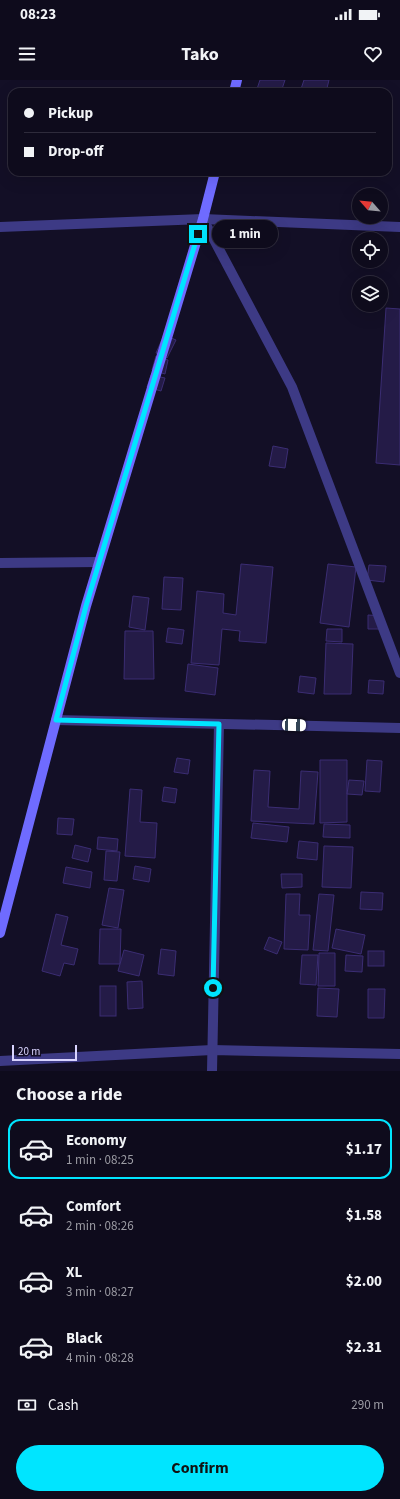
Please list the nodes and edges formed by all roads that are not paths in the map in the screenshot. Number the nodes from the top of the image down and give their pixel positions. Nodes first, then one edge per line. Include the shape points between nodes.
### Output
1 (214, 176) edge
2 (203, 219) junction
3 (0, 227) edge
4 (400, 227) edge
5 (99, 562) junction
6 (0, 563) edge
7 (400, 673) edge
8 (56, 720) junction
9 (219, 724) junction
10 (400, 728) edge
11 (0, 933) edge
12 (212, 1050) junction
13 (400, 1054) edge
14 (0, 1061) edge
15 (212, 1071) edge

1 - 2 street
2 - 3 street
2 - 4 street
2 - 5 street
2 - 7 street via 292,387
5 - 6 street
5 - 8 street
8 - 9 street
8 - 11 street
9 - 10 street
9 - 12 street
12 - 13 street
12 - 14 street
12 - 15 street

